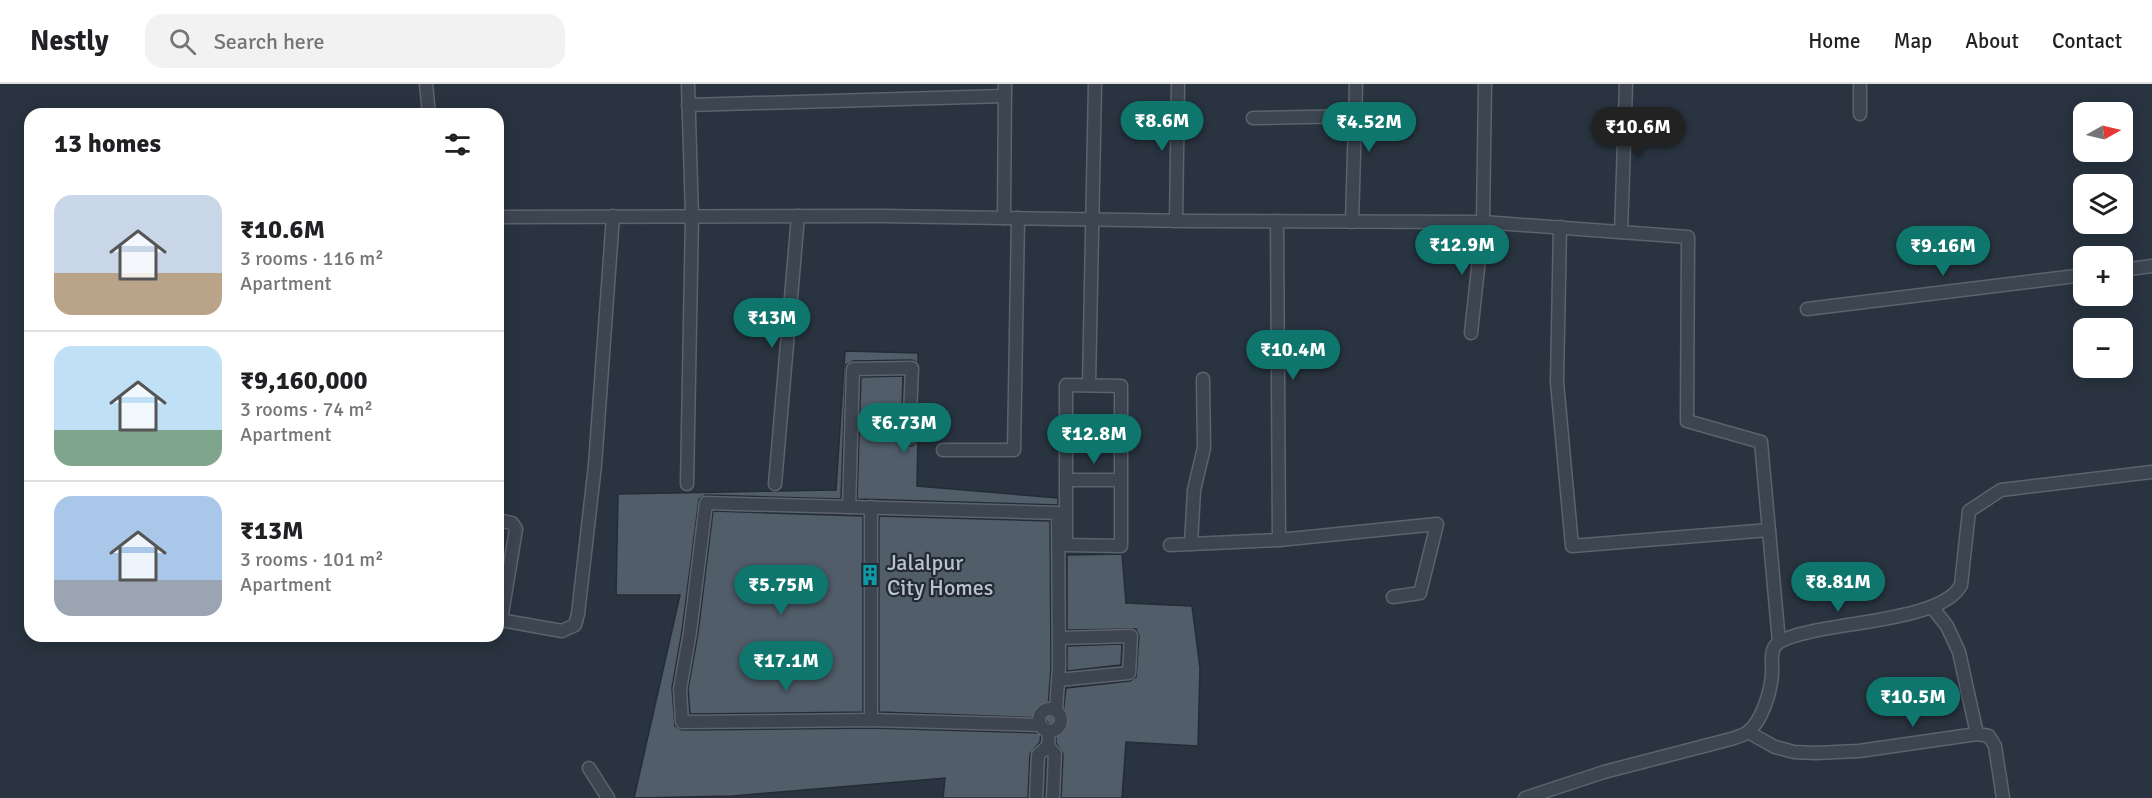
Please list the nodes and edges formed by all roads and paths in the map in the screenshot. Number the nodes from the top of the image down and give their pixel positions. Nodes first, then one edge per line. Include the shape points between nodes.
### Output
1 (426, 84) edge
2 (688, 84) edge
3 (1095, 84) edge
4 (1178, 84) edge
5 (1356, 84) edge
6 (1485, 84) edge
7 (1626, 84) edge
8 (1860, 84) edge
9 (1005, 90) edge
10 (688, 105) junction
11 (428, 108) edge
12 (1860, 114) dead end
13 (1355, 116) junction
14 (1252, 118) dead end
15 (613, 216) junction
16 (692, 216) junction
17 (798, 216) junction
18 (504, 217) edge
19 (1004, 218) junction
20 (1018, 218) junction
21 (1093, 220) junction
22 (1176, 221) junction
23 (1277, 221) junction
24 (1352, 222) junction
25 (1483, 222) junction
26 (1560, 228) junction
27 (1621, 232) junction
28 (2152, 266) edge
29 (2133, 269) edge
30 (2073, 275) edge
31 (1807, 309) dead end
32 (1471, 333) dead end
33 (1203, 379) dead end
34 (1089, 385) junction
35 (909, 438) dead end
36 (943, 450) dead end
37 (2152, 472) edge
38 (1066, 480) junction
39 (1121, 480) junction
40 (687, 484) dead end
41 (775, 484) dead end
42 (849, 507) junction
43 (871, 507) junction
44 (504, 521) edge
45 (1769, 530) junction
46 (1279, 540) junction
47 (1191, 544) junction
48 (1170, 546) dead end
49 (1394, 597) dead end
50 (504, 599) edge
51 (1932, 606) junction
52 (504, 623) edge
53 (1059, 638) junction
54 (1779, 642) junction
55 (1058, 680) junction
56 (871, 720) junction
57 (1045, 728) junction
58 (1748, 732) junction
59 (1977, 734) junction
60 (1048, 746) junction
61 (588, 768) dead end
62 (608, 798) edge
63 (1036, 798) edge
64 (1053, 798) edge
65 (1525, 798) edge
66 (2003, 798) edge

1 - 11 street
2 - 10 street
3 - 21 street
4 - 22 street
5 - 13 street
6 - 25 street
7 - 27 street
8 - 12 street
9 - 10 street
9 - 19 street
10 - 16 street
13 - 14 street
13 - 24 street
15 - 16 street
15 - 18 street
15 - 52 street via 595,465 578,614 575,625 562,631
16 - 17 street
16 - 40 street
17 - 19 street
17 - 41 street
19 - 20 street
20 - 21 street
20 - 36 street via 1014,450
21 - 22 street
21 - 34 street
22 - 23 street
23 - 24 street
23 - 46 street
24 - 25 street
25 - 26 street
25 - 32 street
26 - 27 street
26 - 45 street via 1557,382 1572,546
27 - 45 street via 1688,237 1687,421 1761,442
28 - 29 street
30 - 31 street
33 - 47 street via 1204,448 1194,490
34 - 38 street via 1066,385
34 - 39 street via 1121,386
35 - 42 street via 912,368 854,369
37 - 51 street via 2001,490 1969,511 1961,585 1957,594
38 - 39 street
38 - 39 street via 1066,545 1121,546
42 - 43 street
42 - 56 street via 706,503 680,689 682,722
43 - 53 street via 1058,513
43 - 56 street
44 - 50 street via 516,529
45 - 54 street
46 - 47 street
46 - 49 street via 1437,524 1420,593
47 - 48 street
51 - 54 street
51 - 59 street via 1959,652
53 - 55 street
53 - 55 street via 1131,636 1129,674
54 - 58 street via 1773,652 1765,707
55 - 57 street via 1056,710 1049,708 1039,718
56 - 57 street
57 - 60 street
58 - 59 street via 1775,747 1815,753 1859,751
58 - 65 street
59 - 66 street via 1989,736 1995,746
60 - 63 street via 1038,755
60 - 64 street via 1055,754
61 - 62 street

